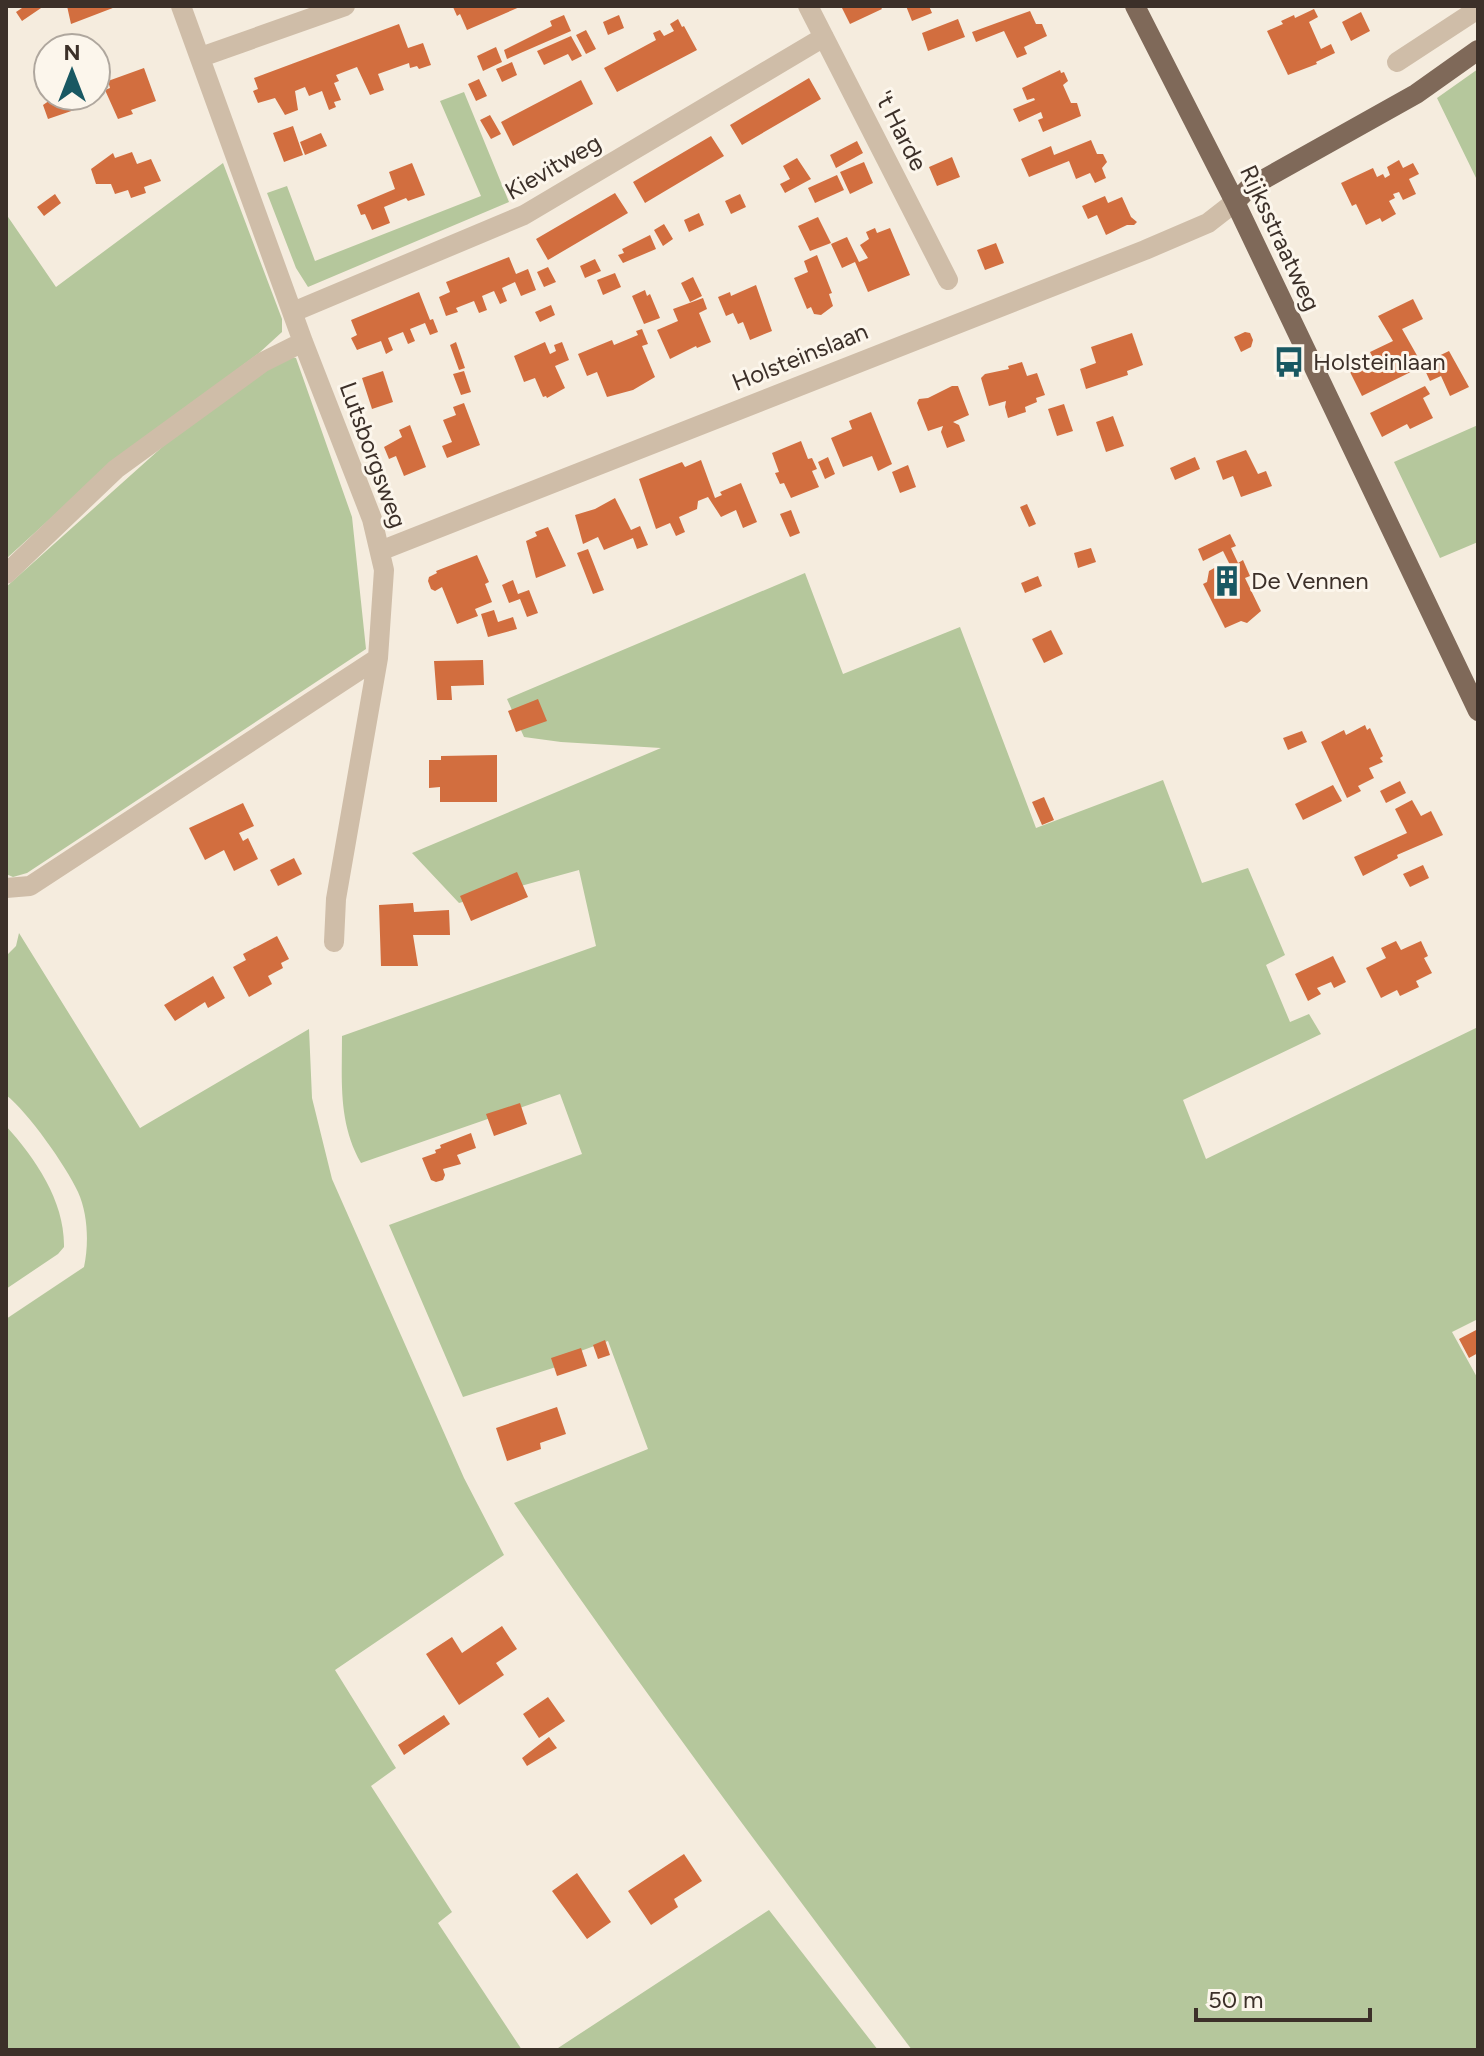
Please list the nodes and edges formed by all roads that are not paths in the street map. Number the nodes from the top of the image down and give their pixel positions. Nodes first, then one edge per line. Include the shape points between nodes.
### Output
1 (181, 6) edge
2 (345, 6) edge
3 (808, 6) edge
4 (1135, 6) edge
5 (1478, 9) edge
6 (824, 37) junction
7 (1478, 50) edge
8 (201, 57) junction
9 (1397, 62) dead end
10 (1235, 202) junction
11 (948, 280) dead end
12 (293, 312) junction
13 (303, 342) junction
14 (380, 551) junction
15 (6, 574) edge
16 (378, 658) junction
17 (1478, 711) edge
18 (6, 888) edge
19 (334, 942) dead end

1 - 8 street, Lutsborgsweg
2 - 8 street
3 - 6 street, 't Harde
4 - 10 main road, Rijksstraatweg
5 - 9 street
6 - 11 street, 't Harde
6 - 12 street, Kievitweg via 524,215
7 - 10 main road via 1416,94 1250,187
8 - 12 street, Lutsborgsweg
10 - 14 street, Holsteinslaan via 1208,223 1145,250
10 - 17 main road, Rijksstraatweg
12 - 13 street, Lutsborgsweg
13 - 14 street, Lutsborgsweg
13 - 15 street via 263,362 116,469
14 - 16 street, Lutsborgsweg via 384,570
16 - 18 street via 30,886
16 - 19 street, Lutsborgsweg via 336,899

